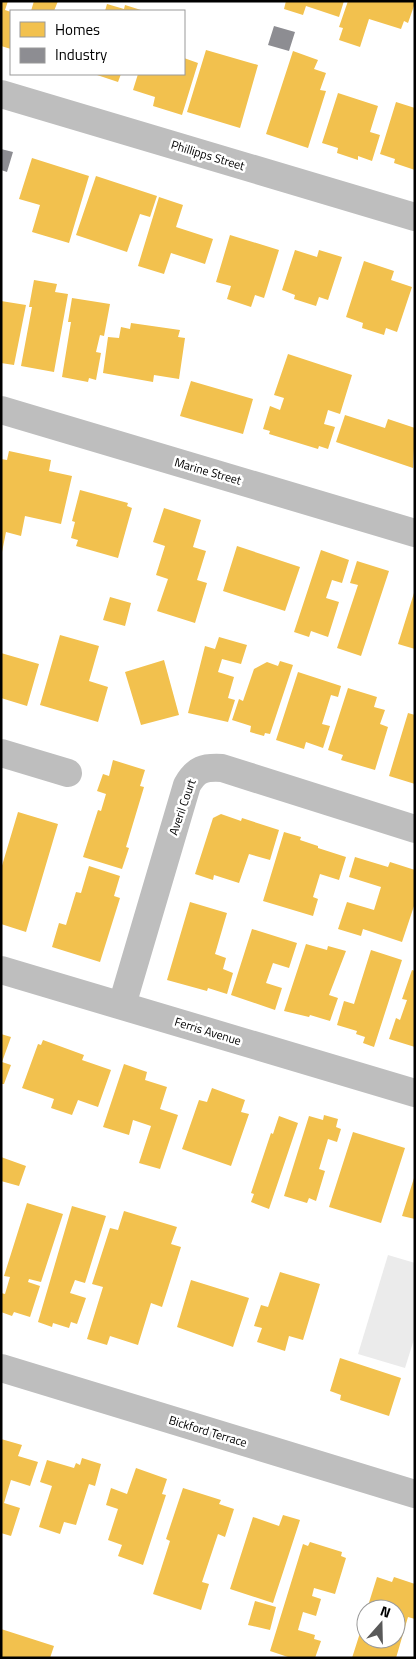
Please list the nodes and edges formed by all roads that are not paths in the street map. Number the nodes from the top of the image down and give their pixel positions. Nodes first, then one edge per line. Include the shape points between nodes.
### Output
1 (1, 94) edge
2 (415, 217) edge
3 (1, 410) edge
4 (415, 533) edge
5 (1, 754) edge
6 (68, 773) dead end
7 (415, 829) edge
8 (1, 970) edge
9 (122, 1005) junction
10 (415, 1093) edge
11 (1, 1368) edge
12 (415, 1494) edge

1 - 2 street, Phillipps Street
3 - 4 street, Marine Street
5 - 6 street
7 - 9 street, Averil Court via 222,768 206,767 194,773 187,785
8 - 9 street, Ferris Avenue
9 - 10 street, Ferris Avenue
11 - 12 street, Bickford Terrace

